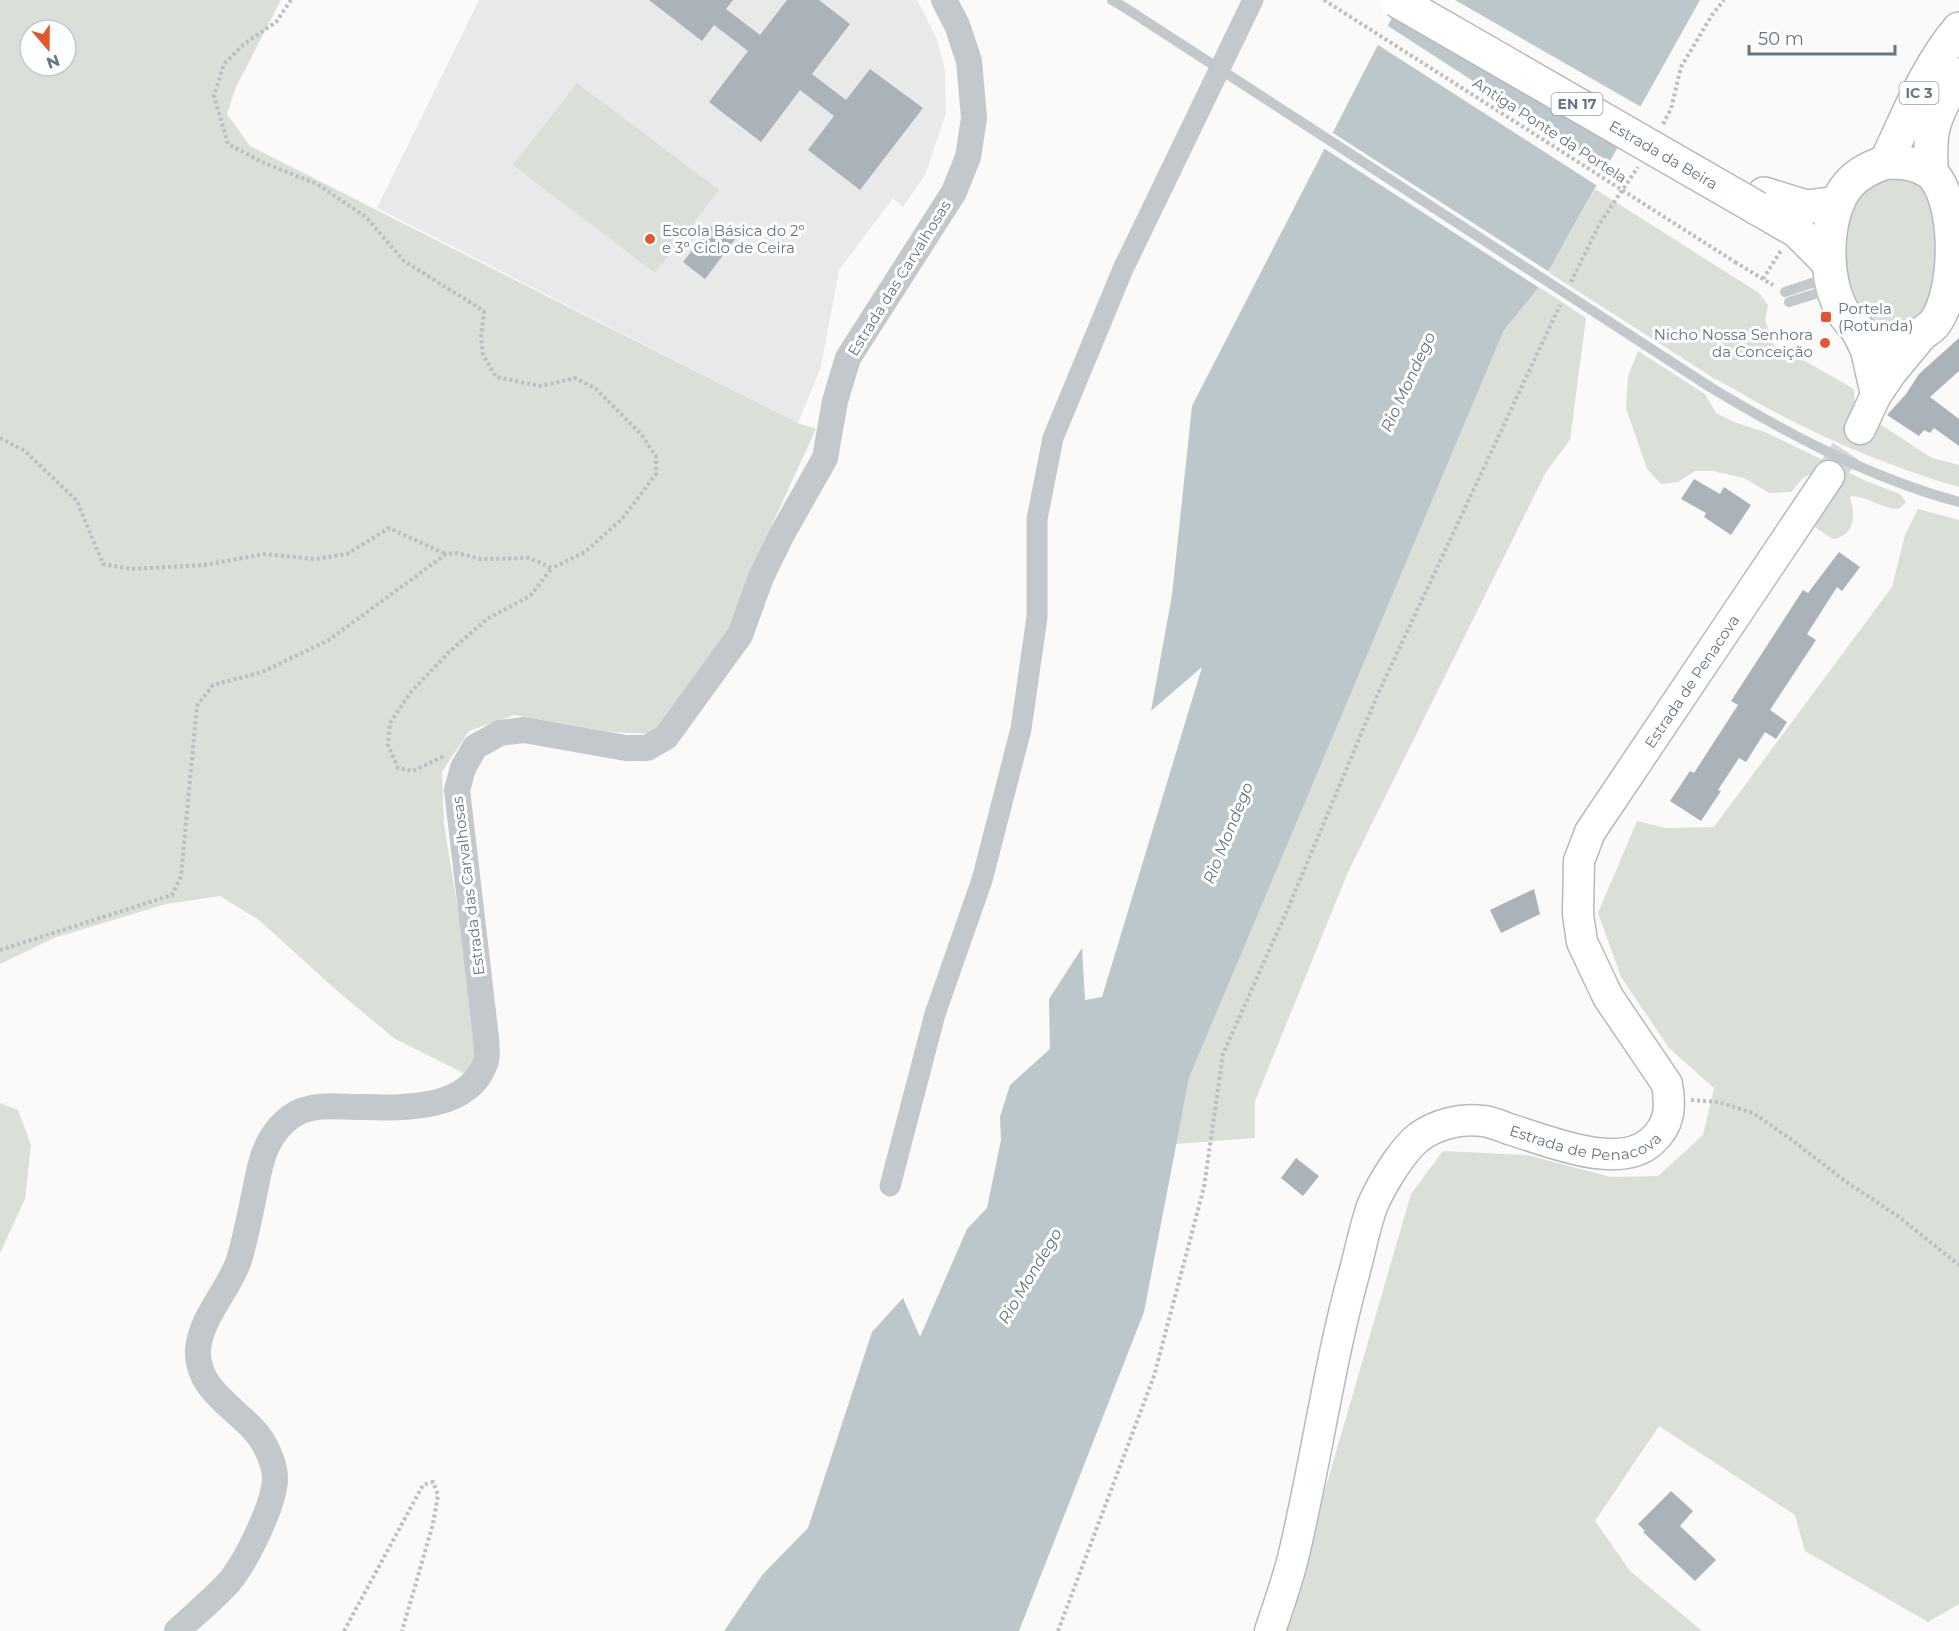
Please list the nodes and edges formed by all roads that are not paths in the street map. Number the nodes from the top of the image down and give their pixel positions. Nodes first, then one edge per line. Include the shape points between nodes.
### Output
1 (944, 0) edge
2 (1112, 0) edge
3 (1253, 0) edge
4 (1396, 0) edge
5 (1433, 0) edge
6 (1959, 29) edge
7 (1959, 75) edge
8 (1886, 162) junction
9 (1931, 172) junction
10 (1761, 201) junction
11 (1838, 203) junction
12 (1956, 210) edge
13 (1830, 276) junction
14 (1787, 297) dead end
15 (1942, 313) edge
16 (1856, 330) junction
17 (1876, 395) junction
18 (1860, 429) tunnel mouth
19 (1829, 476) tunnel mouth
20 (1959, 502) edge
21 (890, 1186) dead end
22 (177, 1631) edge
23 (1270, 1631) edge

1 - 22 street, Estrada das Carvalhosas via 969,61 974,118 968,157 954,192 848,358 835,401 825,458 761,577 740,635 666,738 647,748 626,748 524,730 500,733 475,747 457,790 486,1038 486,1059 478,1078 459,1095 436,1103 380,1108 323,1106 298,1112 278,1126 263,1155 238,1261 206,1322 198,1350 208,1386 255,1431 272,1462 275,1479 255,1539 230,1580
2 - 20 lane, bridge via 1710,387 1867,471
3 - 21 street via 1123,269 1053,438 1038,519 1037,616 1020,729 982,880 935,1014
4 - 10 main road, Estrada da Beira / EN 17, bridge
5 - 10 main road, Estrada da Beira / EN 17
6 - 8 main road, IC 3 via 1926,78
7 - 9 main road, IC 3 via 1935,121
8 - 9 main road via 1910,162
8 - 11 main road via 1858,176
9 - 12 main road
10 - 11 main road, Estrada da Beira / EN 17 via 1806,207
10 - 13 main road, Estrada da Beira / EN 17 via 1797,231
11 - 13 main road via 1831,234
12 - 15 main road via 1955,266
13 - 14 lane
13 - 16 main road via 1841,309
15 - 16 main road via 1900,343 1875,342
15 - 17 main road
16 - 17 main road via 1866,350
17 - 18 main road
19 - 23 main road, Estrada de Penacova via 1590,832 1579,861 1582,942 1608,997 1667,1084 1670,1099 1662,1132 1646,1147 1607,1155 1563,1146 1484,1121 1462,1121 1442,1125 1419,1137 1402,1154 1373,1204 1354,1272 1293,1559

